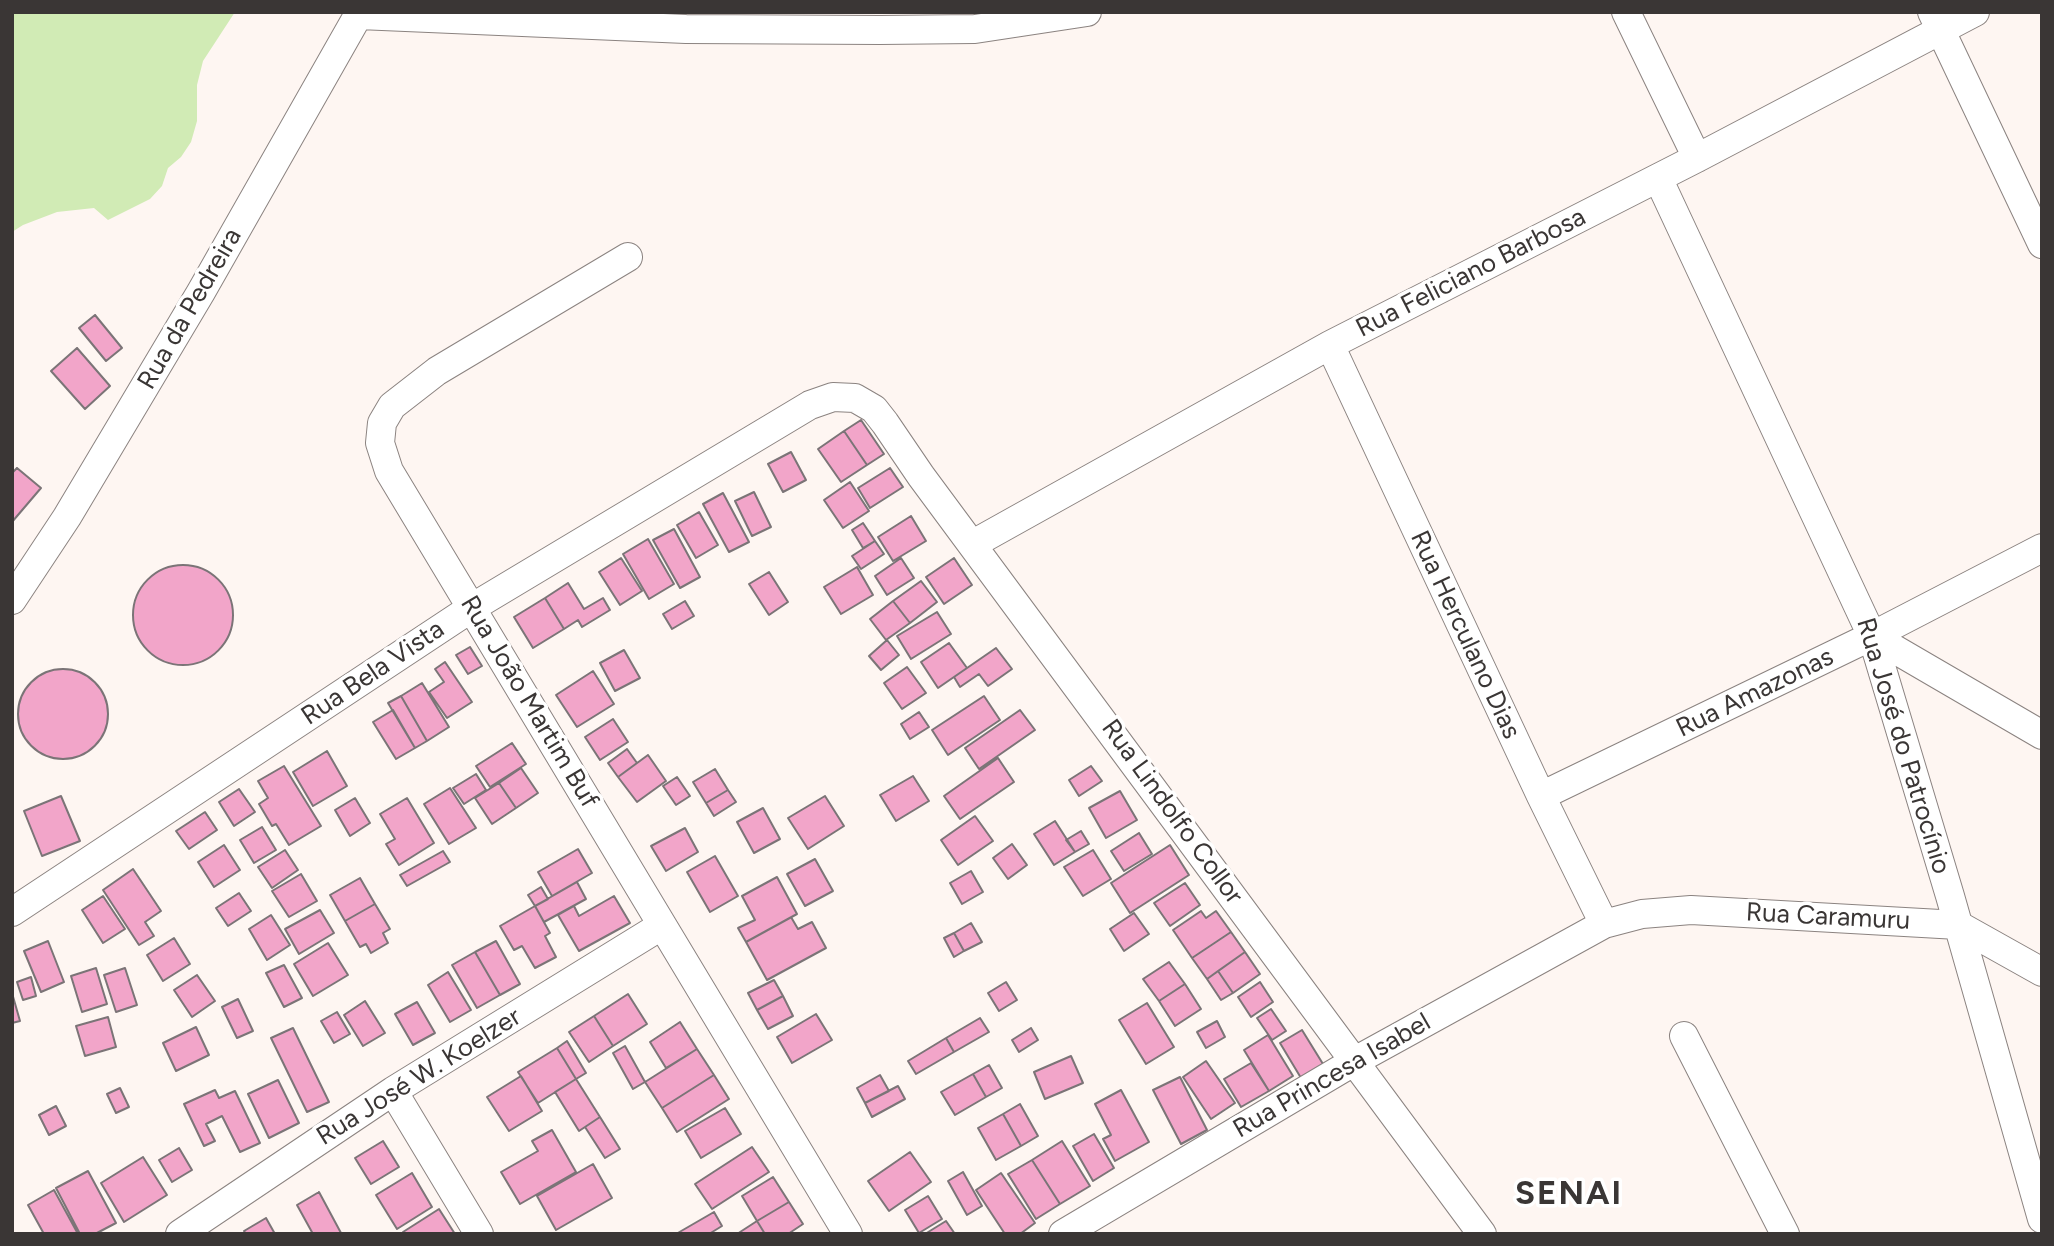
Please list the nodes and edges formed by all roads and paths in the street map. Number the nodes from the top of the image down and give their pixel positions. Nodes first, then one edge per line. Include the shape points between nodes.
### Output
1 (1087, 12) edge
2 (1626, 12) edge
3 (1975, 12) edge
4 (360, 14) edge
5 (1936, 21) edge
6 (1697, 158) junction
7 (1658, 178) junction
8 (2042, 244) edge
9 (628, 257) dead end
10 (1330, 345) junction
11 (855, 398) joint
12 (973, 544) junction
13 (2042, 548) edge
14 (12, 600) edge
15 (472, 607) junction
16 (1872, 636) junction
17 (2042, 735) edge
18 (1541, 796) junction
19 (12, 912) edge
20 (1604, 924) junction
21 (1958, 925) junction
22 (661, 926) junction
23 (2042, 972) edge
24 (1684, 1036) dead end
25 (1355, 1061) junction
26 (393, 1091) junction
27 (2042, 1219) edge
28 (180, 1234) edge
29 (479, 1234) edge
30 (848, 1234) edge
31 (1063, 1234) edge
32 (1482, 1234) edge
33 (1785, 1234) edge

1 - 4 street via 975,29 880,30 686,29
2 - 6 street
3 - 5 street, Rua Feliciano Barbosa
4 - 14 street, Rua da Pedreira via 67,517
5 - 6 street, Rua Feliciano Barbosa
5 - 8 street
6 - 7 street, Rua Feliciano Barbosa
7 - 10 street, Rua Feliciano Barbosa
7 - 16 street, Rua José do Patrocínio
9 - 15 street, Rua João Martim Buf via 437,371 392,406 382,423 380,443 389,471
10 - 12 street, Rua Feliciano Barbosa
10 - 18 street, Rua Herculano Dias
11 - 12 street, Rua Lindolfo Collor via 874,409
11 - 15 street, Rua Bela Vista via 833,397 810,405
12 - 25 street, Rua Lindolfo Collor
13 - 16 street, Rua Amazonas
15 - 19 street, Rua Bela Vista
15 - 22 street, Rua João Martim Buf
16 - 17 street
16 - 18 street, Rua Amazonas
16 - 21 street, Rua José do Patrocínio
18 - 20 street, Rua Herculano Dias
20 - 21 street, Rua Caramuru via 1691,909
20 - 25 street, Rua Princesa Isabel
21 - 23 street, Rua Caramuru
21 - 27 street, Rua José do Patrocínio
22 - 26 street, Rua José W. Koelzer
22 - 30 street, Rua João Martim Buf
24 - 33 street
25 - 31 street, Rua Princesa Isabel
25 - 32 street, Rua Lindolfo Collor
26 - 28 street, Rua José W. Koelzer
26 - 29 street

